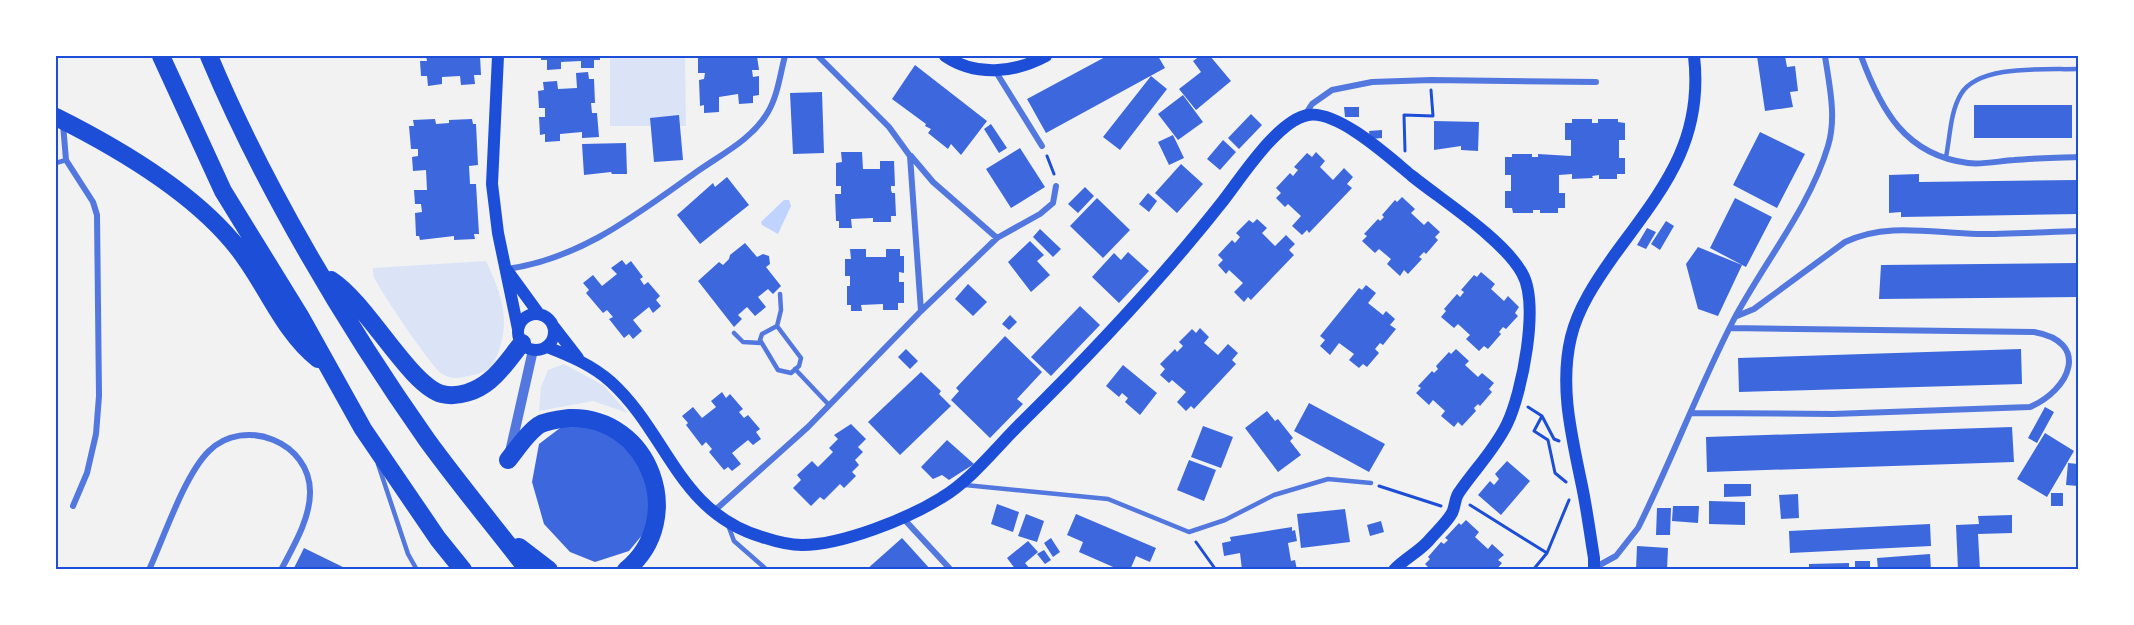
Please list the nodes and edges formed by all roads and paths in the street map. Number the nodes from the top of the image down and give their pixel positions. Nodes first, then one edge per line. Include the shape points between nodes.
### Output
1 (161, 56) edge
2 (209, 56) edge
3 (498, 56) edge
4 (784, 56) edge
5 (818, 56) edge
6 (945, 56) edge
7 (1046, 56) edge
8 (1694, 56) edge
9 (1825, 56) edge
10 (1861, 56) edge
11 (2079, 69) edge
12 (996, 72) junction
13 (1431, 80) junction
14 (1596, 82) dead end
15 (1305, 115) junction
16 (59, 119) edge
17 (1042, 146) joint
18 (910, 156) junction
19 (1946, 157) junction
20 (2079, 157) edge
21 (66, 160) junction
22 (56, 163) edge
23 (1406, 171) junction
24 (1056, 186) joint
25 (2079, 231) edge
26 (997, 238) junction
27 (507, 269) junction
28 (323, 275) junction
29 (780, 294) dead end
30 (921, 311) junction
31 (539, 314) junction
32 (1736, 316) junction
33 (553, 326) junction
34 (777, 326) junction
35 (1730, 328) junction
36 (734, 333) dead end
37 (525, 340) junction
38 (761, 343) junction
39 (547, 346) junction
40 (581, 361) junction
41 (329, 368) junction
42 (795, 369) junction
43 (1517, 399) junction
44 (830, 405) junction
45 (1692, 413) junction
46 (1542, 416) junction
47 (363, 429) junction
48 (1574, 446) junction
49 (508, 460) joint
50 (1371, 483) joint
51 (958, 484) junction
52 (1571, 486) dead end
53 (1572, 492) dead end
54 (1455, 496) junction
55 (73, 506) dead end
56 (1455, 510) junction
57 (713, 512) junction
58 (901, 517) junction
59 (727, 522) junction
60 (499, 532) junction
61 (1189, 532) junction
62 (1547, 553) junction
63 (1594, 569) edge
64 (149, 570) edge
65 (281, 570) edge
66 (417, 570) edge
67 (463, 570) edge
68 (528, 570) edge
69 (549, 570) edge
70 (626, 570) edge
71 (767, 570) edge
72 (951, 570) edge
73 (1216, 570) edge
74 (1394, 570) edge
75 (1533, 570) edge

1 - 41 highway via 223,191
2 - 28 highway via 282,205
3 - 27 main road via 492,184
4 - 27 street via 774,101 750,134 627,222 561,256
5 - 18 street via 889,127
6 - 12 main road via 967,67
7 - 12 main road
8 - 48 main road via 1696,97 1679,162 1592,289 1574,327 1566,369
9 - 32 street via 1831,98 1829,144 1792,221
10 - 19 street via 1894,124 1909,140
11 - 19 lane via 1995,73 1970,82 1960,96
12 - 17 street
13 - 14 street
13 - 15 street via 1349,85 1318,99
13 - 23 path via 1433,116 1404,115
15 - 23 main road via 1326,116 1346,126
15 - 51 main road via 1258,153 1178,255 1106,337
16 - 21 street
16 - 41 highway via 128,157 212,221 247,260 296,337
17 - 24 path
18 - 26 street via 933,182
18 - 30 street
19 - 20 street via 1969,164
21 - 22 lane
21 - 55 street via 97,215 96,434 87,473
23 - 43 main road via 1509,254 1524,276 1530,311
24 - 26 street via 1053,203
25 - 32 street via 1979,234 1897,229 1860,235 1754,309
26 - 30 street
27 - 31 main road
27 - 37 main road via 508,291
28 - 37 highway via 352,296 419,379 442,394 460,394 490,381
28 - 60 highway via 428,441
29 - 34 lane
30 - 44 street
31 - 33 main road
31 - 37 main road via 523,319
32 - 35 street
33 - 39 main road via 553,337
33 - 40 main road
34 - 38 lane via 762,334
34 - 42 lane via 800,355 800,364
35 - 45 street
35 - 45 street via 2034,332 2062,344 2068,366 2057,390 2030,407 1833,414
36 - 38 lane via 743,342
37 - 39 main road
37 - 49 street
38 - 42 lane via 778,370 788,373
39 - 40 main road
40 - 57 main road via 612,383 628,401 684,483
41 - 47 highway
42 - 44 lane
43 - 46 path
43 - 54 main road via 1493,449
44 - 57 street
45 - 63 street via 1638,528 1616,556
46 - 48 path via 1554,439
46 - 52 path via 1534,431 1548,440 1555,473
47 - 66 lane
47 - 67 highway
48 - 63 main road
49 - 70 highway via 539,425 559,419 584,418 611,426 627,437 648,467 658,504 657,524 647,548
50 - 56 path
50 - 61 lane via 1328,479 1274,495 1225,520
51 - 58 main road via 943,497
51 - 61 lane via 1108,499
53 - 62 path
54 - 56 main road
54 - 62 path
56 - 74 main road via 1427,544
57 - 59 main road
58 - 59 main road via 826,542 801,545 760,537
58 - 72 street
59 - 71 lane via 734,541
60 - 68 highway
60 - 69 highway
61 - 73 path
62 - 75 path
64 - 65 street via 198,465 220,442 245,435 274,439 286,446 296,455 309,481 307,514

